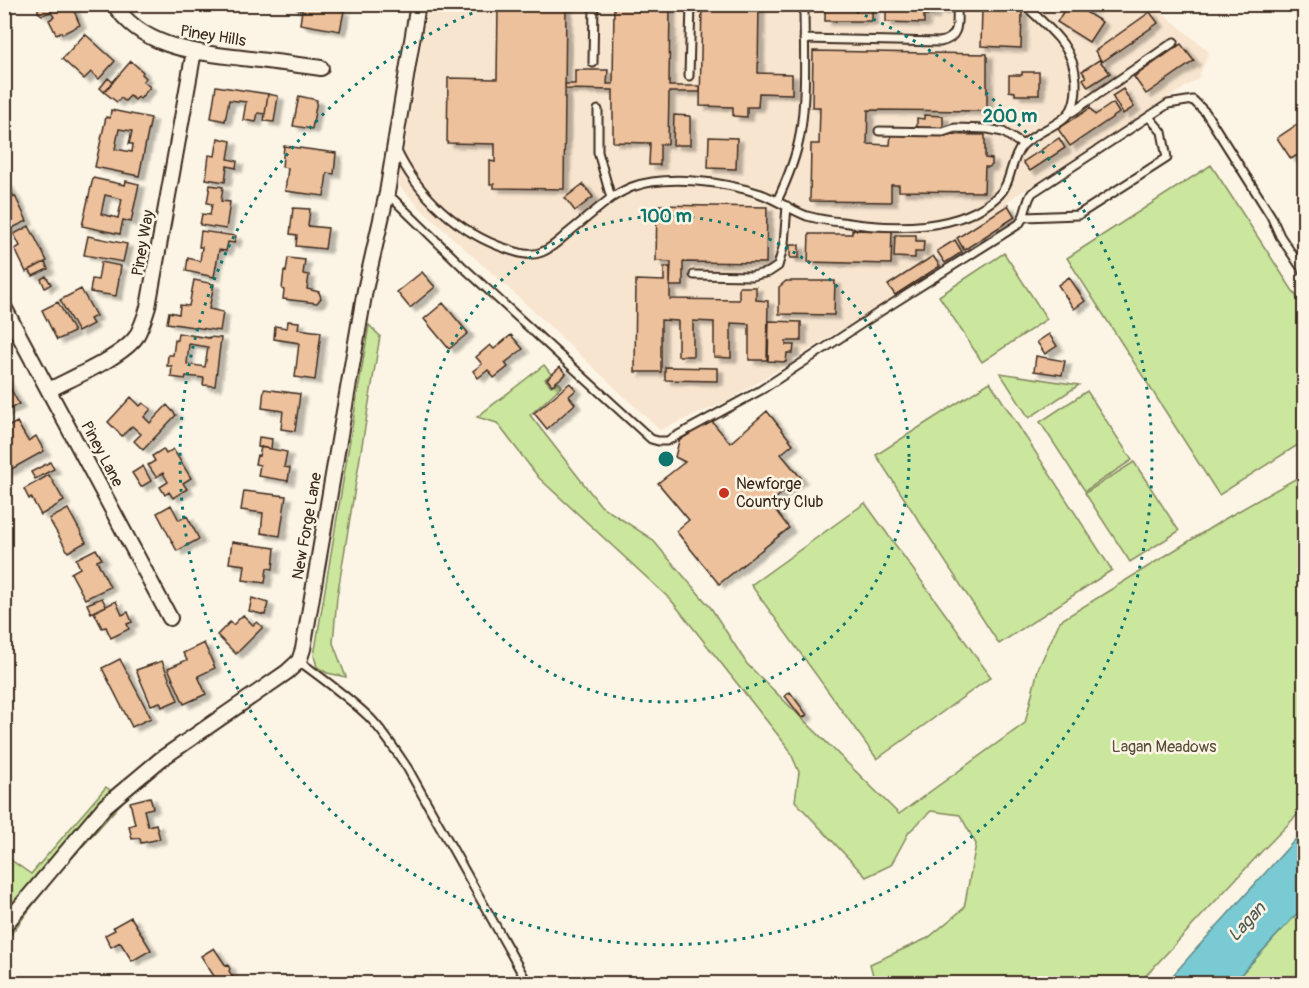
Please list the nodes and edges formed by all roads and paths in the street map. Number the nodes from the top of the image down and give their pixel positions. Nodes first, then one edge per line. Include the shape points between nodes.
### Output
1 (114, 4) edge
2 (418, 4) edge
3 (594, 4) edge
4 (691, 4) edge
5 (804, 4) edge
6 (957, 4) edge
7 (1024, 4) edge
8 (804, 39) junction
9 (1174, 42) dead end
10 (194, 51) junction
11 (593, 63) dead end
12 (321, 68) dead end
13 (689, 76) dead end
14 (598, 110) dead end
15 (1070, 113) junction
16 (1149, 117) junction
17 (879, 130) dead end
18 (1023, 145) junction
19 (395, 147) junction
20 (387, 193) junction
21 (611, 198) junction
22 (777, 201) junction
23 (787, 207) junction
24 (1025, 217) junction
25 (1305, 272) edge
26 (694, 275) dead end
27 (4, 307) edge
28 (49, 390) junction
29 (170, 618) dead end
30 (299, 661) junction
31 (4, 926) edge
32 (528, 984) edge

1 - 10 street, Piney Hills via 132,26 149,37
2 - 19 street, New Forge Lane
3 - 11 lane
4 - 13 lane
5 - 8 lane
6 - 8 lane via 957,30 940,42
7 - 15 lane via 1060,40 1070,56 1076,95
8 - 22 lane via 800,134
9 - 15 lane
10 - 12 street, Piney Hills
10 - 28 street, Piney Way via 142,324 125,350
14 - 21 lane via 598,152
15 - 18 lane
16 - 24 lane via 1032,193
16 - 24 lane via 1162,132 1167,158 1078,215
16 - 25 lane via 1168,104 1193,100 1206,113
17 - 18 lane via 988,129 1003,132
18 - 23 lane via 1000,193 977,209 943,222 866,226 818,219
19 - 20 street, New Forge Lane
19 - 21 lane via 419,186 451,218 492,244 523,254 543,252
20 - 24 lane via 651,439 658,441 667,441 761,390
20 - 30 street, New Forge Lane via 365,290
21 - 22 lane via 632,187 675,181 728,185
22 - 23 lane
23 - 26 lane via 778,266 752,276
27 - 28 street, Piney Lane
28 - 29 street, Piney Lane
30 - 31 street via 161,759 105,806
30 - 32 lane via 370,718 397,752

